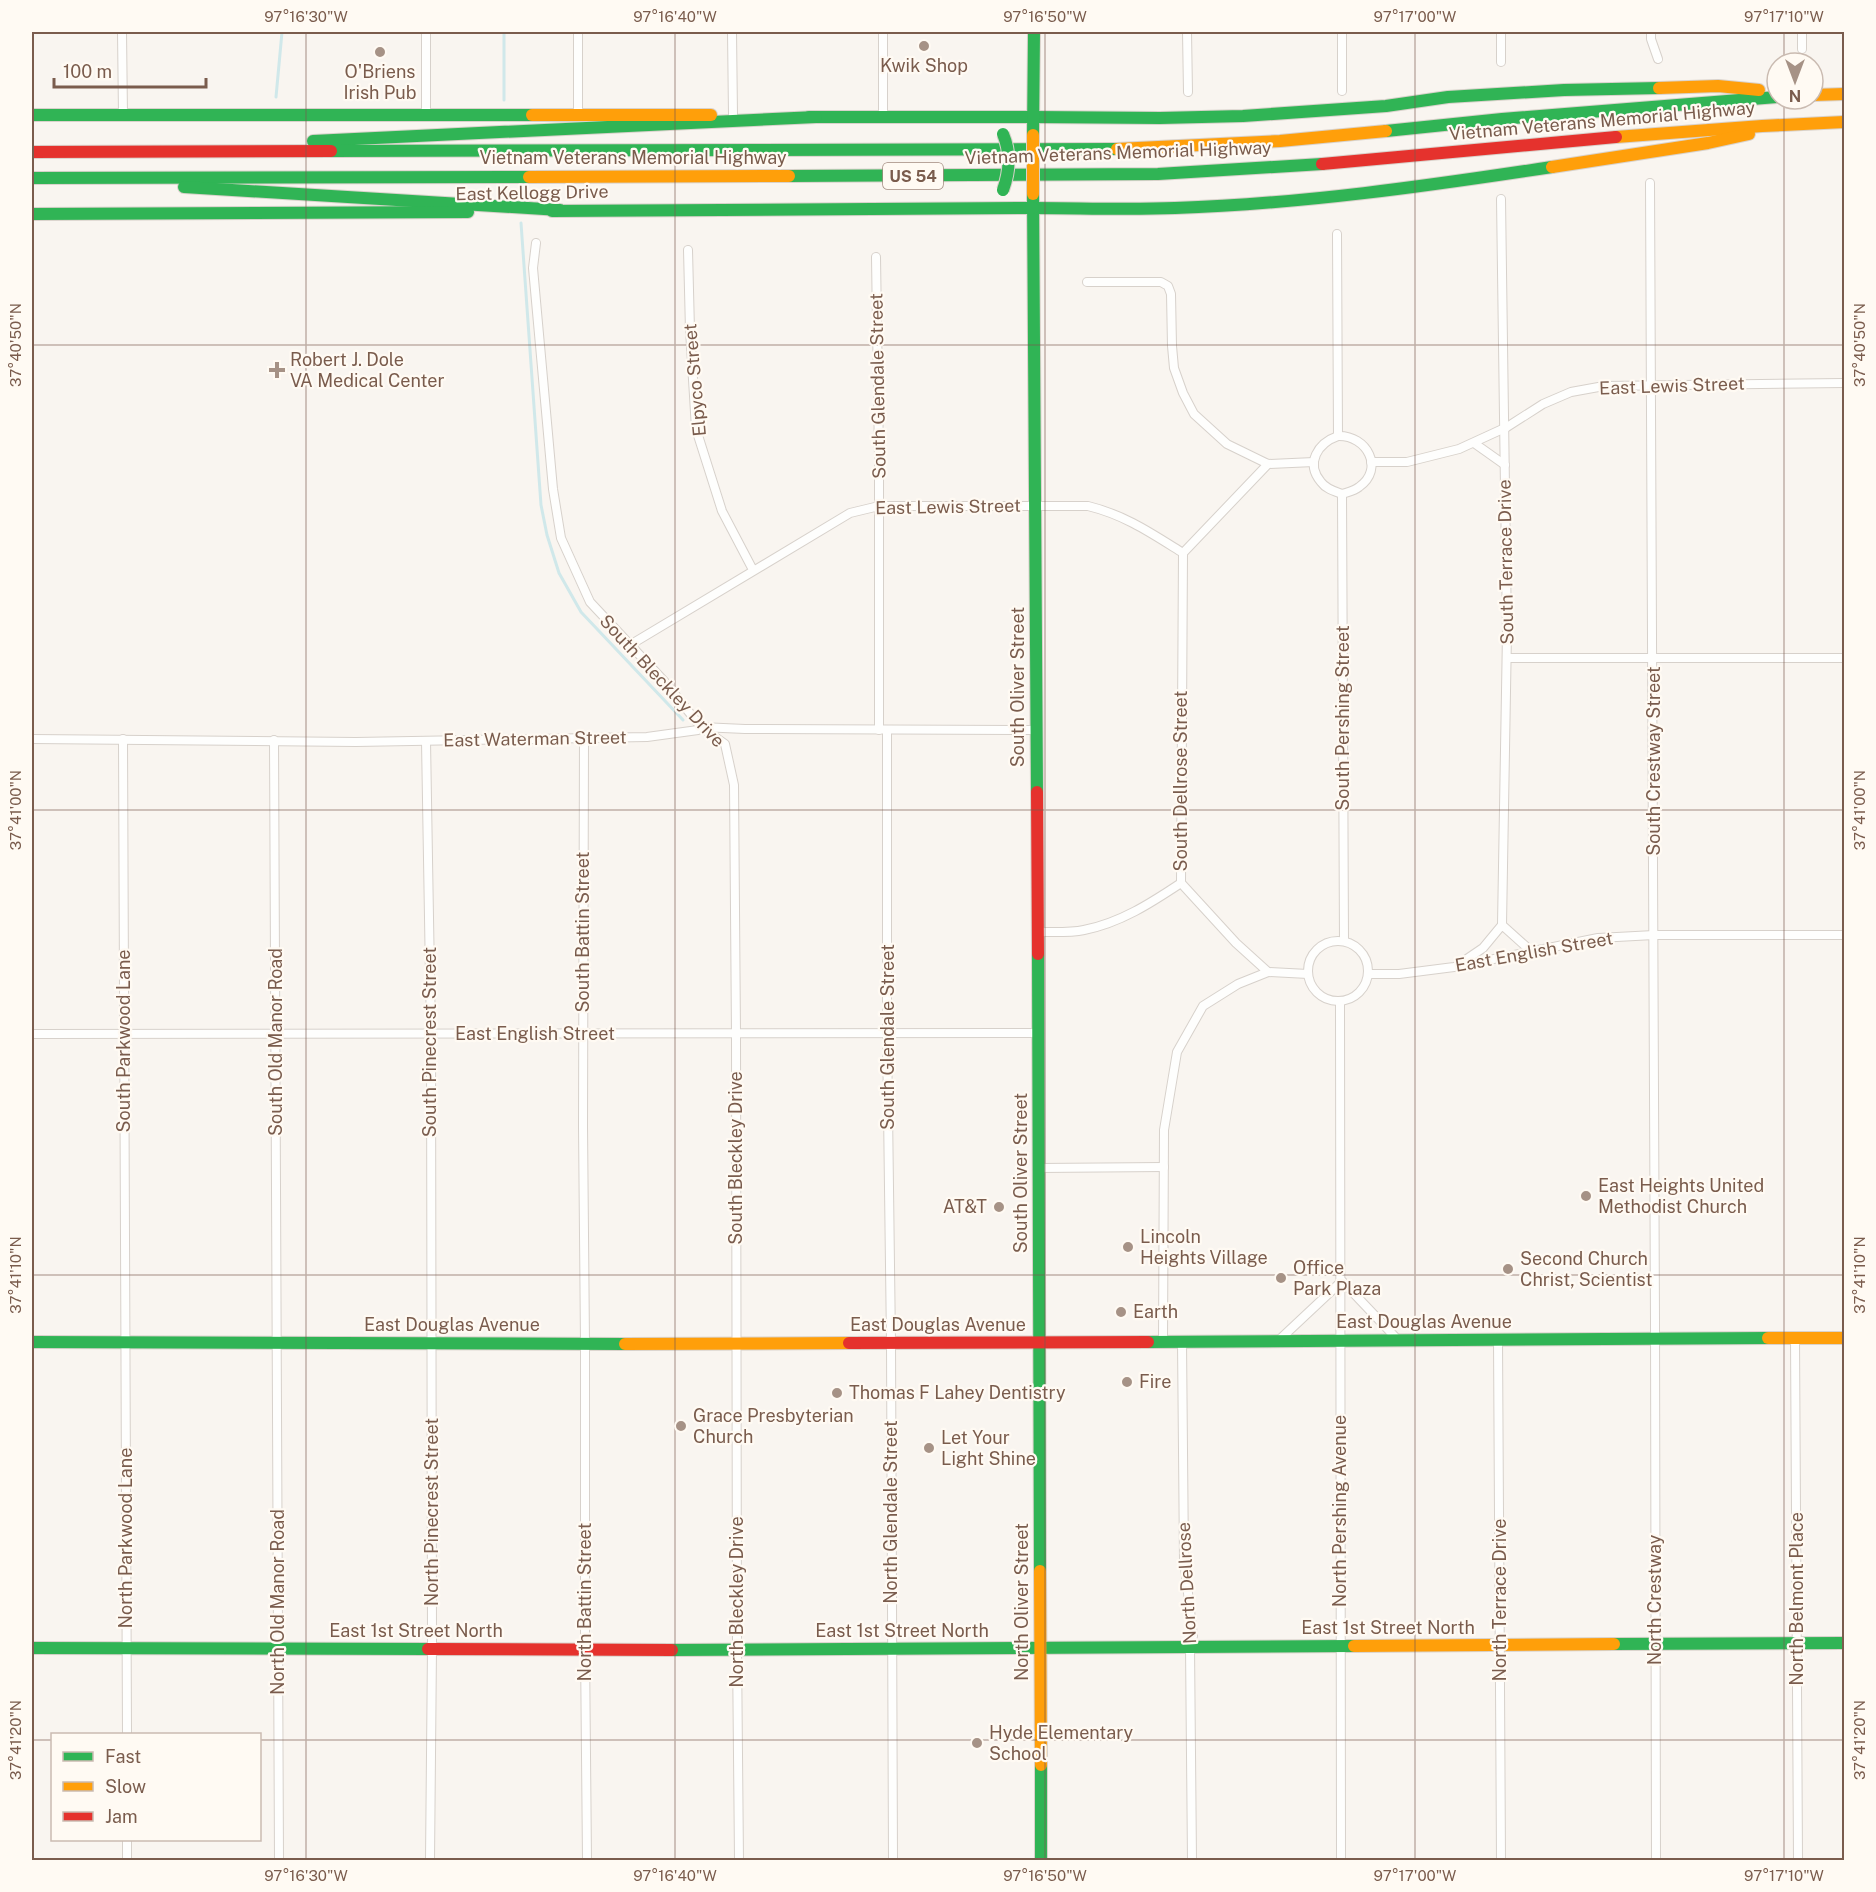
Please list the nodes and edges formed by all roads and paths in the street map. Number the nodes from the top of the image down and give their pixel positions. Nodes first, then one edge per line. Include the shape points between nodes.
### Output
1 (122, 32) edge
2 (426, 32) edge
3 (578, 32) edge
4 (732, 32) edge
5 (883, 32) edge
6 (1034, 32) edge
7 (1187, 32) edge
8 (1342, 32) edge
9 (1501, 32) edge
10 (1651, 32) edge
11 (1802, 32) edge
12 (1802, 49) dead end
13 (1658, 59) dead end
14 (1502, 62) dead end
15 (1342, 91) dead end
16 (1765, 91) edge
17 (1188, 92) dead end
18 (1845, 94) edge
19 (1825, 95) edge
20 (1765, 98) edge
21 (32, 115) edge
22 (123, 115) junction
23 (426, 115) junction
24 (578, 115) junction
25 (733, 115) junction
26 (816, 117) junction
27 (1033, 117) junction
28 (883, 118) junction
29 (979, 118) junction
30 (1845, 122) edge
31 (1792, 124) junction
32 (115, 151) junction
33 (32, 152) edge
34 (32, 178) edge
35 (1650, 183) dead end
36 (1501, 199) dead end
37 (978, 208) junction
38 (1033, 208) junction
39 (560, 210) junction
40 (32, 214) edge
41 (1337, 234) dead end
42 (536, 243) dead end
43 (688, 250) dead end
44 (876, 257) dead end
45 (1087, 282) dead end
46 (1845, 383) edge
47 (1652, 384) junction
48 (1505, 428) junction
49 (1338, 436) junction
50 (1474, 443) junction
51 (1314, 462) junction
52 (1371, 462) junction
53 (1268, 464) junction
54 (1505, 465) junction
55 (1342, 494) junction
56 (1035, 505) junction
57 (879, 506) junction
58 (1183, 553) junction
59 (753, 570) junction
60 (630, 645) junction
61 (1507, 658) junction
62 (1653, 658) junction
63 (1845, 658) edge
64 (701, 727) junction
65 (883, 730) junction
66 (1036, 730) junction
67 (584, 738) junction
68 (32, 739) edge
69 (123, 739) junction
70 (274, 741) junction
71 (426, 741) junction
72 (1181, 884) junction
73 (1502, 925) junction
74 (1038, 932) junction
75 (1654, 935) junction
76 (1845, 935) edge
77 (1344, 941) junction
78 (1531, 951) junction
79 (1454, 967) junction
80 (1268, 972) junction
81 (1308, 974) junction
82 (1369, 974) junction
83 (1340, 1001) junction
84 (887, 1033) junction
85 (1038, 1033) junction
86 (32, 1034) edge
87 (583, 1034) junction
88 (736, 1034) junction
89 (124, 1035) junction
90 (276, 1035) junction
91 (431, 1035) junction
92 (1164, 1167) junction
93 (1039, 1168) junction
94 (1341, 1281) junction
95 (1795, 1338) junction
96 (1845, 1338) edge
97 (1656, 1339) junction
98 (1498, 1340) junction
99 (1278, 1341) junction
100 (1340, 1341) junction
101 (1400, 1341) junction
102 (32, 1342) edge
103 (126, 1342) junction
104 (1163, 1342) junction
105 (1182, 1342) junction
106 (278, 1343) junction
107 (585, 1343) junction
108 (891, 1343) junction
109 (1040, 1343) junction
110 (431, 1344) junction
111 (736, 1344) junction
112 (1845, 1643) edge
113 (1655, 1644) junction
114 (1797, 1644) junction
115 (1501, 1645) junction
116 (1341, 1646) junction
117 (1190, 1647) junction
118 (32, 1648) edge
119 (127, 1648) junction
120 (278, 1648) junction
121 (432, 1648) junction
122 (1040, 1648) junction
123 (585, 1649) junction
124 (891, 1649) junction
125 (737, 1650) junction
126 (127, 1733) edge
127 (127, 1841) edge
128 (127, 1860) edge
129 (279, 1860) edge
130 (430, 1860) edge
131 (587, 1860) edge
132 (739, 1860) edge
133 (893, 1860) edge
134 (1041, 1860) edge
135 (1192, 1860) edge
136 (1341, 1860) edge
137 (1501, 1860) edge
138 (1656, 1860) edge
139 (1798, 1860) edge

1 - 22 street
2 - 23 street
3 - 24 street
4 - 25 street
5 - 28 street
6 - 27 main road, South Oliver Street
7 - 17 street
8 - 15 street
9 - 14 street
10 - 13 street
11 - 12 street
16 - 27 main road via 1718,86 1564,90 1243,116
18 - 19 main road
20 - 32 main road, Vietnam Veterans Memorial Highway / US 54 via 1280,141 1121,149
21 - 22 main road
22 - 23 main road
23 - 24 main road
24 - 25 main road
25 - 26 main road
26 - 28 main road
26 - 32 main road
27 - 29 main road
27 - 38 main road, South Oliver Street, bridge
28 - 29 main road
29 - 37 main road, bridge via 1003,134 1009,152 1009,172 1003,190
30 - 31 main road, Vietnam Veterans Memorial Highway / US 54
31 - 34 main road, Vietnam Veterans Memorial Highway / US 54 via 1691,129 1191,173
31 - 38 main road, East Kellogg Drive via 1707,143 1364,194 1204,207
32 - 33 main road, Vietnam Veterans Memorial Highway / US 54
34 - 39 main road
35 - 47 street, South Crestway Street
36 - 48 street, South Terrace Drive
37 - 38 main road, East Kellogg Drive
37 - 39 main road, East Kellogg Drive
38 - 56 main road, South Oliver Street
39 - 40 main road, East Kellogg Drive
41 - 49 street
42 - 60 street, South Bleckley Drive via 533,268 561,538 590,602
43 - 59 street, Elpyco Street via 696,429 722,511
44 - 57 street, South Glendale Street
45 - 53 street via 1161,282 1168,286 1172,294 1174,368 1194,414 1227,444
46 - 47 street, East Lewis Street
47 - 48 street, East Lewis Street via 1571,392
47 - 62 street, South Crestway Street
48 - 50 street, East Lewis Street
48 - 54 street, South Terrace Drive
49 - 51 street via 1321,445
49 - 52 street via 1355,438 1363,444
50 - 52 street, East Lewis Street via 1407,462
50 - 54 street
51 - 53 street
51 - 55 street via 1319,481
52 - 55 street via 1366,482
53 - 58 street
54 - 61 street, South Terrace Drive
55 - 77 street, South Pershing Street
56 - 57 street, East Lewis Street
56 - 58 street, East Lewis Street via 1088,506 1108,511 1133,521
56 - 66 main road, South Oliver Street
57 - 59 street, East Lewis Street via 850,513
57 - 65 street, South Glendale Street
58 - 72 street, South Dellrose Street
59 - 60 street, East Lewis Street
60 - 64 street, South Bleckley Drive
61 - 62 street
61 - 73 street, South Terrace Drive
62 - 63 street
62 - 75 street, South Crestway Street
64 - 65 street, East Waterman Street
64 - 67 street, East Waterman Street via 647,737
64 - 88 street, South Bleckley Drive via 725,744 734,785
65 - 66 street, East Waterman Street
65 - 84 street, South Glendale Street
66 - 74 main road, South Oliver Street
67 - 71 street, East Waterman Street
67 - 87 street, South Battin Street
68 - 69 street, East Waterman Street
69 - 70 street, East Waterman Street
69 - 89 street, South Parkwood Lane
70 - 71 street, East Waterman Street
70 - 90 street, South Old Manor Road
71 - 91 street, South Pinecrest Street
72 - 74 street via 1112,922 1082,931
72 - 80 street, South Dellrose Street
73 - 78 street
73 - 79 street via 1483,948
74 - 85 main road, South Oliver Street
75 - 76 street, East English Street
75 - 78 street, East English Street via 1598,938
75 - 97 street, South Crestway Street
77 - 81 street via 1319,949 1312,957
77 - 82 street via 1363,954
78 - 79 street, East English Street
79 - 82 street, East English Street
80 - 81 street
80 - 92 street via 1238,984 1203,1006 1177,1052 1164,1130
81 - 83 street via 1316,992 1325,999
82 - 83 street via 1358,994
83 - 94 street
84 - 85 street, East English Street
84 - 88 street, East English Street
84 - 108 street, South Glendale Street
85 - 93 main road, South Oliver Street
86 - 89 street, East English Street
87 - 88 street, East English Street
87 - 91 street, East English Street
87 - 107 street, South Battin Street
88 - 111 street, South Bleckley Drive
89 - 90 street, East English Street
89 - 103 street, South Parkwood Lane
90 - 91 street, East English Street
90 - 106 street, South Old Manor Road
91 - 110 street, South Pinecrest Street
92 - 93 street
92 - 104 street
93 - 109 main road, South Oliver Street
94 - 99 street
94 - 100 street
94 - 101 street
95 - 96 main road, East Douglas Avenue
95 - 97 main road, East Douglas Avenue
95 - 114 street, North Belmont Place
97 - 98 main road, East Douglas Avenue
97 - 113 street, North Crestway
98 - 101 main road, East Douglas Avenue
98 - 115 street, North Terrace Drive
99 - 100 main road, East Douglas Avenue
99 - 105 main road, East Douglas Avenue
100 - 101 main road, East Douglas Avenue
100 - 116 street, North Pershing Avenue
102 - 103 main road, East Douglas Avenue
103 - 106 main road, East Douglas Avenue
103 - 119 street, North Parkwood Lane
104 - 105 main road, East Douglas Avenue
104 - 109 main road, East Douglas Avenue
105 - 117 street, North Dellrose via 1184,1559 1193,1636
106 - 110 main road, East Douglas Avenue
106 - 120 street, North Old Manor Road
107 - 110 main road, East Douglas Avenue
107 - 111 main road, East Douglas Avenue
107 - 123 street, North Battin Street
108 - 109 main road, East Douglas Avenue
108 - 111 main road, East Douglas Avenue
108 - 124 street, North Glendale Street
109 - 122 main road, North Oliver Street
110 - 121 street, North Pinecrest Street
111 - 125 street, North Bleckley Drive
112 - 114 main road, East 1st Street North
113 - 114 main road, East 1st Street North
113 - 115 main road, East 1st Street North
113 - 138 street, North Crestway
114 - 139 street, North Belmont Place
115 - 116 main road, East 1st Street North
115 - 137 street, North Terrace Drive
116 - 117 main road, East 1st Street North
116 - 136 street, North Pershing Avenue
117 - 122 main road, East 1st Street North
117 - 135 street, North Dellrose
118 - 119 main road, East 1st Street North
119 - 120 main road, East 1st Street North
119 - 126 street, North Parkwood Lane
120 - 121 main road, East 1st Street North
120 - 129 street, North Old Manor Road
121 - 123 main road, East 1st Street North
121 - 130 street, North Pinecrest Street
122 - 124 main road, East 1st Street North
122 - 134 main road, North Oliver Street
123 - 125 main road, East 1st Street North
123 - 131 street, North Battin Street
124 - 125 main road, East 1st Street North
124 - 133 street, North Glendale Street
125 - 132 street, North Bleckley Drive
127 - 128 street

